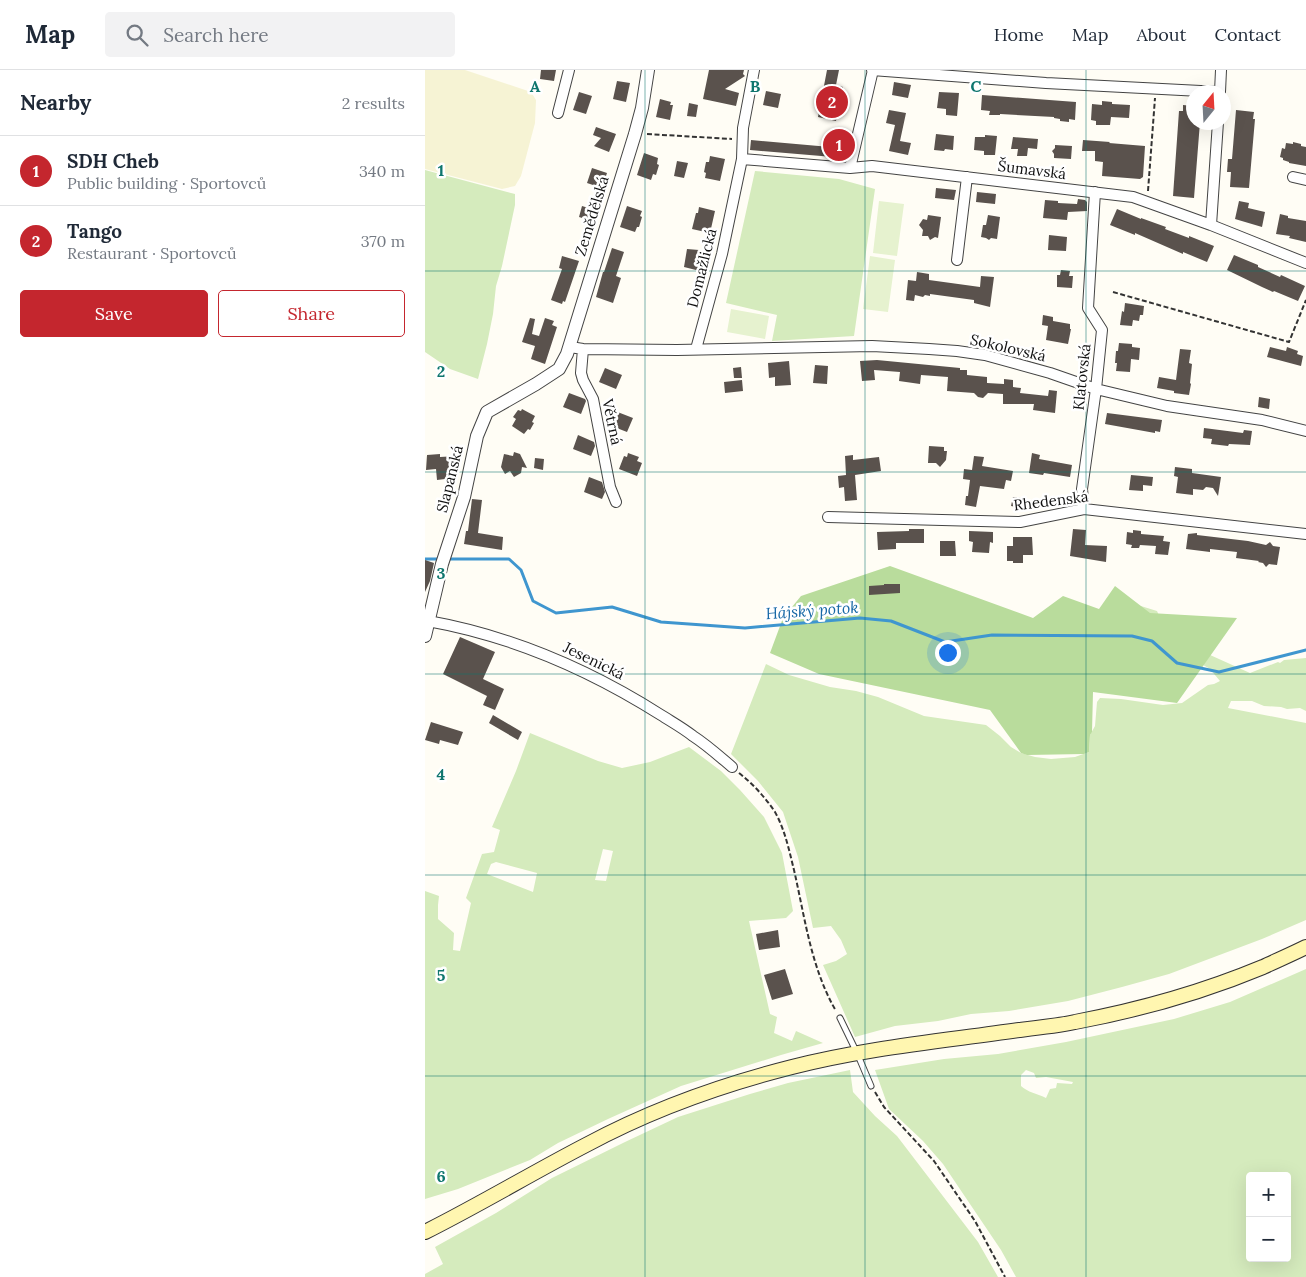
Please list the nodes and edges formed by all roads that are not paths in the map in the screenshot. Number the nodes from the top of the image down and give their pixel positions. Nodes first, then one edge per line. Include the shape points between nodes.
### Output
1 (569, 70) edge
2 (648, 70) edge
3 (754, 70) edge
4 (872, 70) edge
5 (1221, 70) edge
6 (1220, 85) edge
7 (1186, 90) edge
8 (557, 113) dead end
9 (1217, 130) edge
10 (743, 159) junction
11 (850, 168) junction
12 (967, 177) junction
13 (1293, 177) dead end
14 (1306, 180) edge
15 (1095, 192) junction
16 (1211, 225) junction
17 (957, 260) dead end
18 (1306, 263) edge
19 (577, 348) junction
20 (697, 349) junction
21 (559, 369) joint
22 (1096, 389) junction
23 (1306, 431) edge
24 (616, 502) dead end
25 (1083, 509) junction
26 (828, 517) dead end
27 (1306, 534) edge
28 (427, 620) edge
29 (425, 636) edge
30 (732, 766) road end
31 (1306, 947) edge
32 (840, 1018) road end
33 (857, 1053) junction
34 (871, 1086) road end
35 (425, 1232) edge

1 - 8 street
2 - 19 street, Zemědělská via 642,108
3 - 10 street, Domažlická via 743,128
4 - 7 street
4 - 11 street
5 - 6 street
9 - 16 street
10 - 11 street, Šumavská
10 - 20 street, Domažlická
11 - 12 street, Šumavská via 873,166
12 - 15 street, Šumavská
12 - 17 street
13 - 14 street
15 - 16 street, Šumavská via 1133,197
15 - 22 street, Klatovská via 1088,308 1102,330
16 - 18 street, Šumavská
19 - 20 street
19 - 21 street, Zemědělská
19 - 24 street, Větrná via 583,380 593,399 610,487
20 - 22 street, Sokolovská via 872,346 957,351 985,355
21 - 28 street, Slapanská via 487,412 477,436 464,497
22 - 23 street, Sokolovská via 1167,406 1262,420
22 - 25 street, Klatovská via 1082,489
25 - 26 street, Rhedenská via 1020,522
25 - 27 street, Rhedenská
28 - 29 street, Slapanská
28 - 30 street, Jesenická via 496,637 578,669 629,695 693,735
31 - 33 main road via 1203,989 1140,1008 1074,1023
32 - 33 lane
33 - 34 lane
33 - 35 main road via 738,1081 690,1098 587,1144

